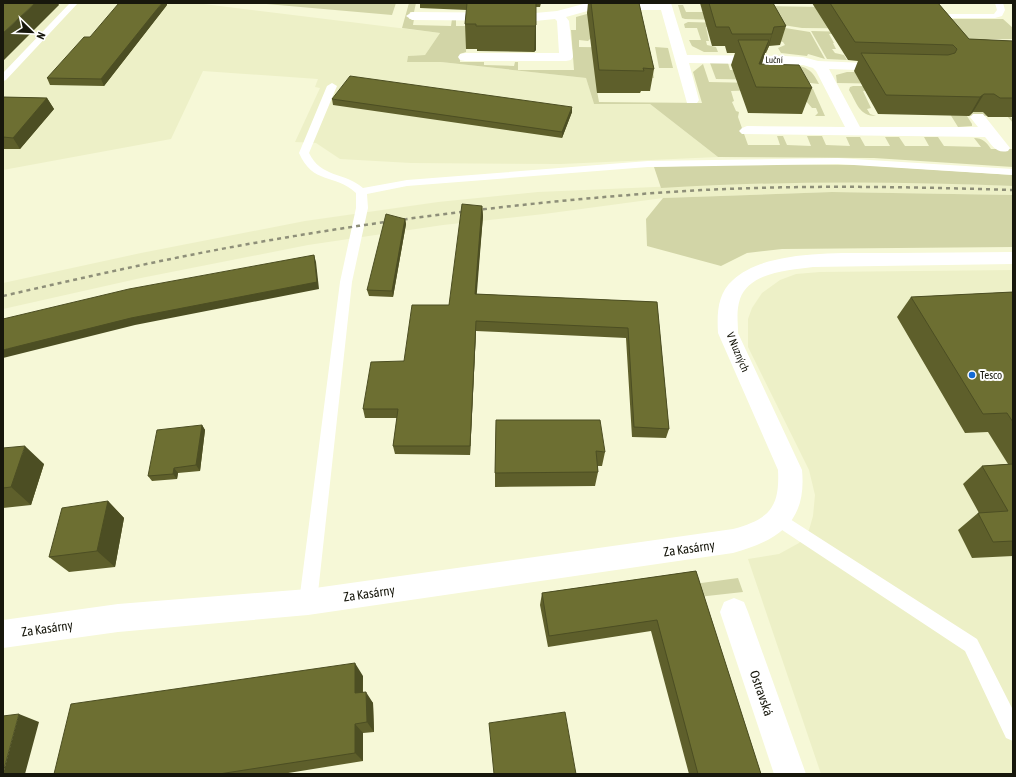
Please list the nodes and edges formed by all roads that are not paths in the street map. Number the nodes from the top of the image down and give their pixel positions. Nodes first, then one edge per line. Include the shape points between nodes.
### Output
1 (74, 3) edge
2 (999, 3) edge
3 (665, 4) edge
4 (558, 15) junction
5 (412, 16) dead end
6 (925, 16) edge
7 (465, 57) edge
8 (681, 59) junction
9 (818, 65) junction
10 (895, 67) edge
11 (3, 78) edge
12 (332, 86) dead end
13 (692, 100) dead end
14 (978, 116) edge
15 (747, 131) dead end
16 (855, 132) junction
17 (990, 132) junction
18 (1002, 148) dead end
19 (1013, 172) edge
20 (361, 192) junction
21 (1013, 258) edge
22 (779, 519) junction
23 (733, 541) joint
24 (308, 602) junction
25 (734, 612) dead end
26 (3, 634) edge
27 (1013, 731) edge
28 (790, 774) edge

1 - 11 lane
2 - 6 lane via 1001,10 995,16
3 - 4 street via 590,6
3 - 8 street
4 - 5 street
4 - 7 street via 563,21 566,57
8 - 9 street, Luční via 785,60
8 - 13 street
9 - 10 street, Luční
9 - 16 street
12 - 20 lane via 304,153 308,163 317,172 352,184
14 - 17 street
15 - 16 street
16 - 17 street
17 - 18 street
19 - 20 lane via 838,161 663,163 569,168 407,183
20 - 24 lane via 362,208 346,282
21 - 22 street, V Nuzných via 813,261 784,264 757,272 735,289 728,304 728,333 790,470 791,495
22 - 23 street, V Nuzných via 766,530
22 - 27 lane via 971,645
23 - 24 street, Za Kasárny
24 - 26 street, Za Kasárny via 118,618
25 - 28 street, Ostravská

